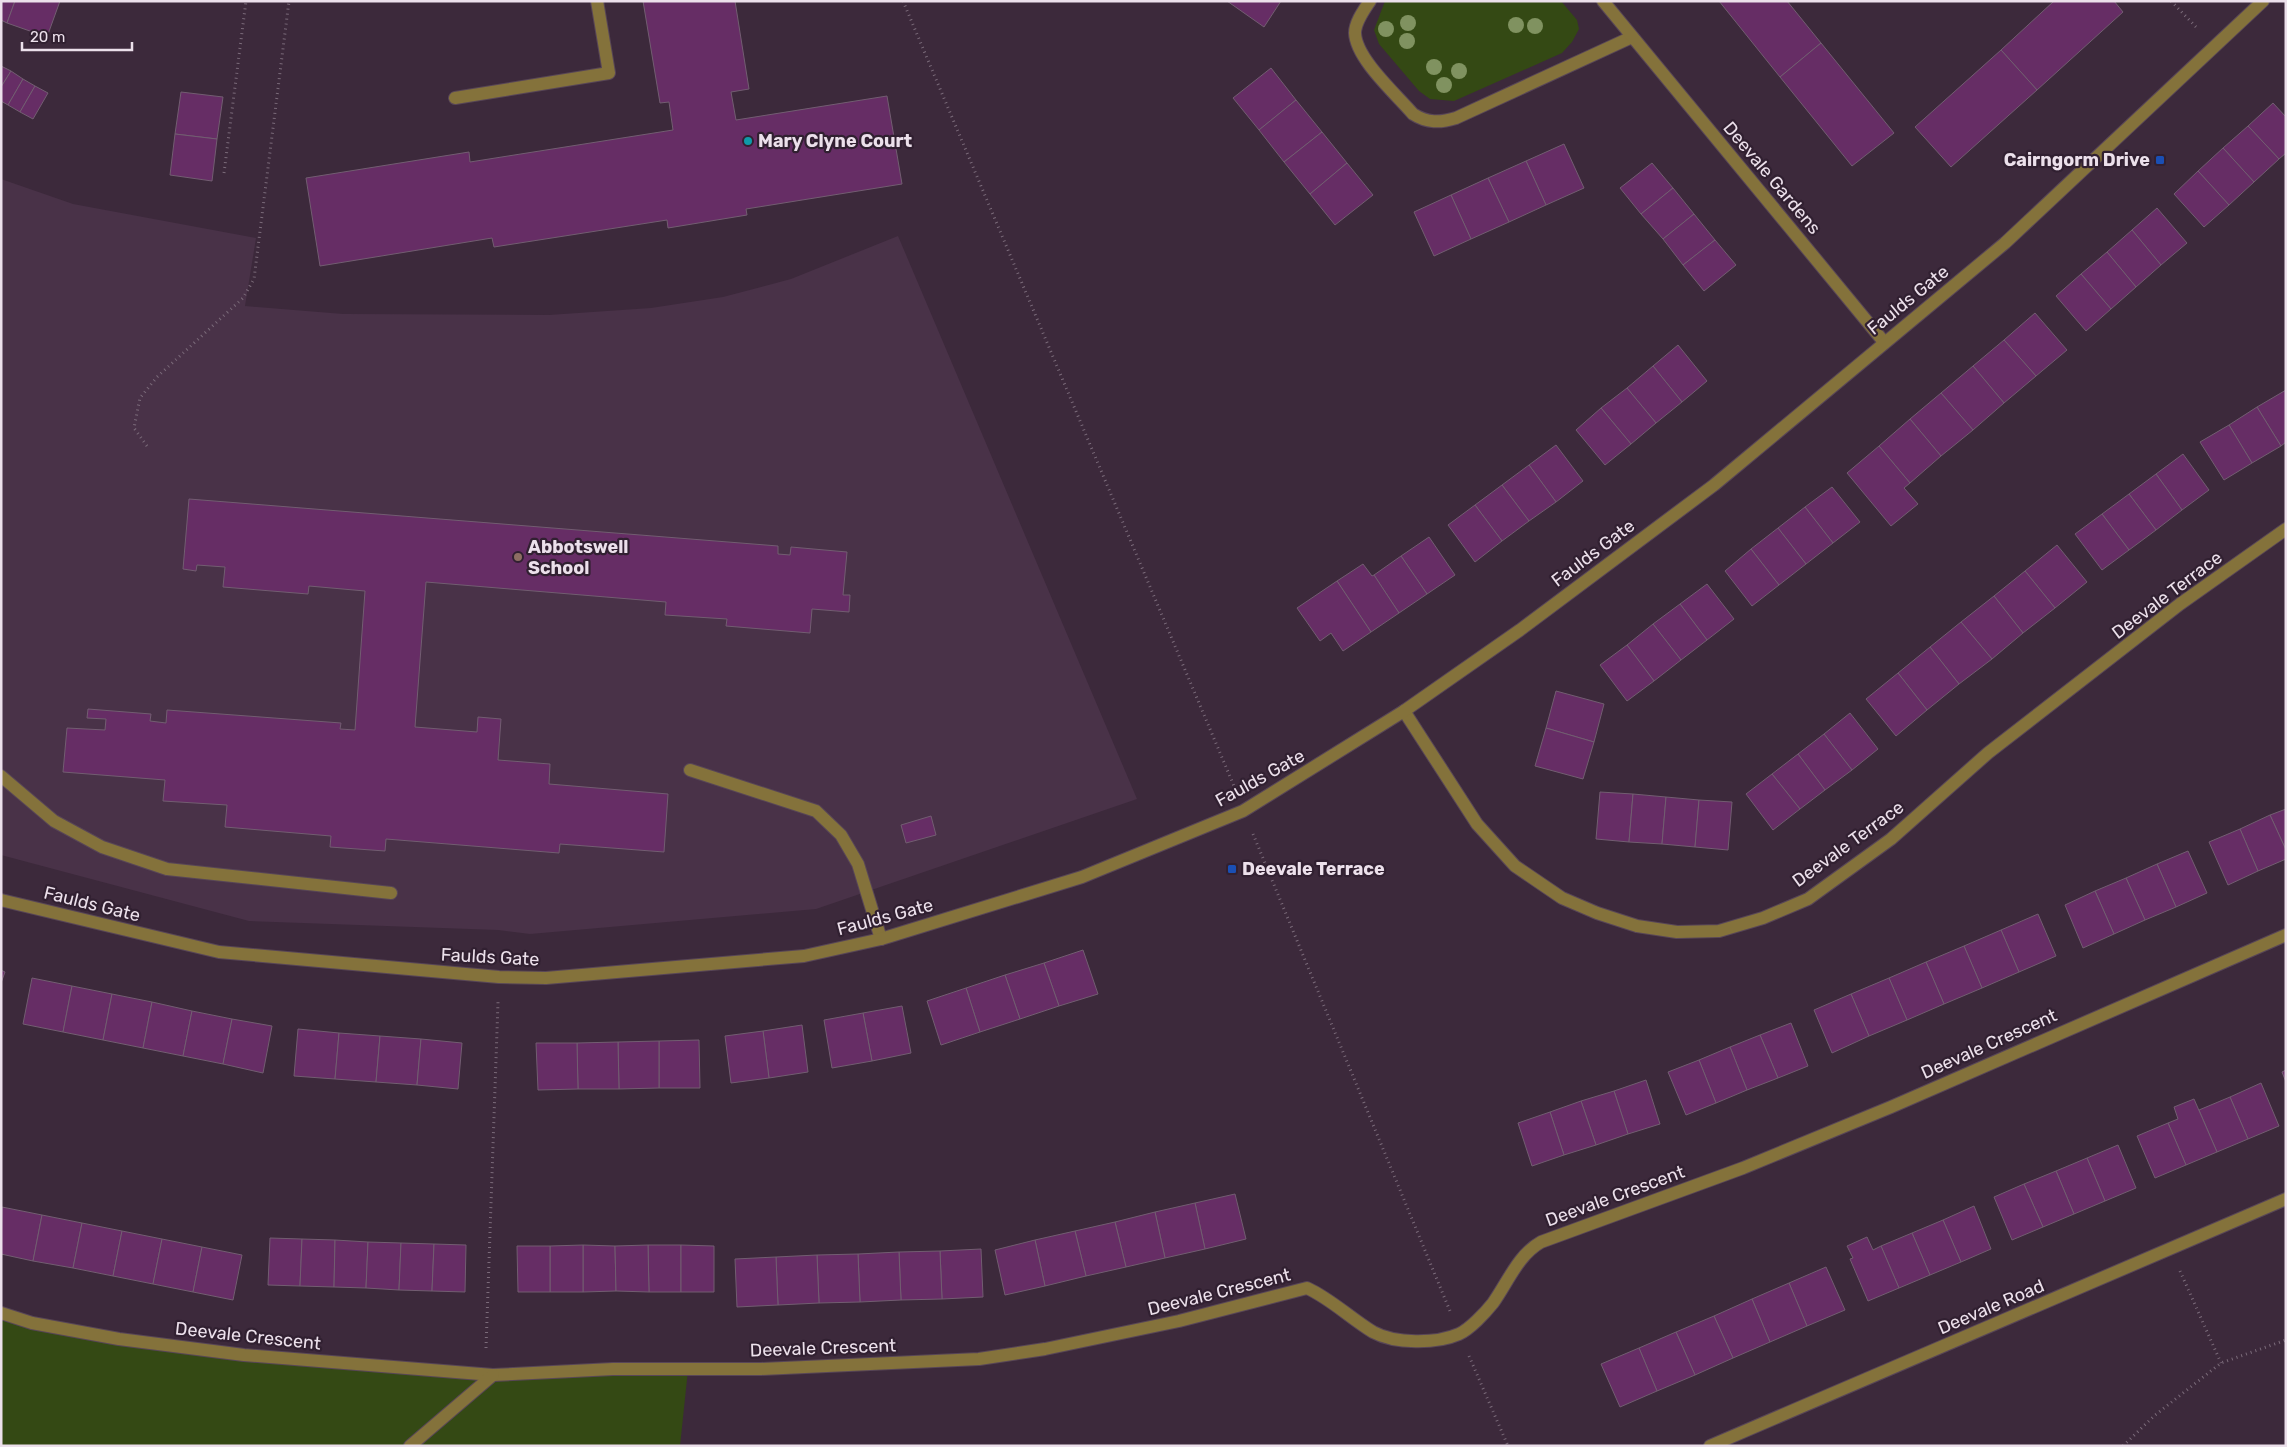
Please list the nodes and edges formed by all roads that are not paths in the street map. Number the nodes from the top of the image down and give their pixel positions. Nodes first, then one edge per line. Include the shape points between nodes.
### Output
1 (597, 1) edge
2 (1370, 1) edge
3 (1603, 1) edge
4 (2263, 1) edge
5 (1632, 37) junction
6 (455, 98) dead end
7 (1884, 342) junction
8 (2286, 529) edge
9 (1404, 711) junction
10 (690, 770) dead end
11 (1, 776) edge
12 (391, 893) dead end
13 (1, 900) edge
14 (2286, 935) edge
15 (881, 939) junction
16 (2286, 1199) edge
17 (1, 1313) edge
18 (489, 1374) junction
19 (410, 1446) edge
20 (1710, 1446) edge

1 - 6 street via 609,73
2 - 5 street via 1355,31 1358,47 1413,114 1422,120 1435,122 1456,118
3 - 5 street, Deevale Gardens
4 - 7 street, Faulds Gate via 2005,243
5 - 7 street, Deevale Gardens
7 - 9 street, Faulds Gate via 1714,485 1520,630
8 - 9 street, Deevale Terrace via 2180,604 1988,753 1891,839 1808,899 1763,918 1719,931 1677,932 1621,921 1562,898 1515,866 1477,824
9 - 15 street, Faulds Gate via 1243,811 1082,877
10 - 15 street via 816,811 841,835 858,864
11 - 12 street via 54,821 102,847 168,869
13 - 15 street, Faulds Gate via 219,952 499,977 546,978 804,956
14 - 18 street, Deevale Crescent via 1743,1168 1541,1242 1520,1259 1491,1306 1459,1334 1431,1340 1394,1339 1375,1333 1321,1294 1307,1288 1179,1321 979,1359 761,1369 613,1369
16 - 20 street, Deevale Road
17 - 18 street, Deevale Crescent via 32,1323 129,1341 244,1355
18 - 19 street

